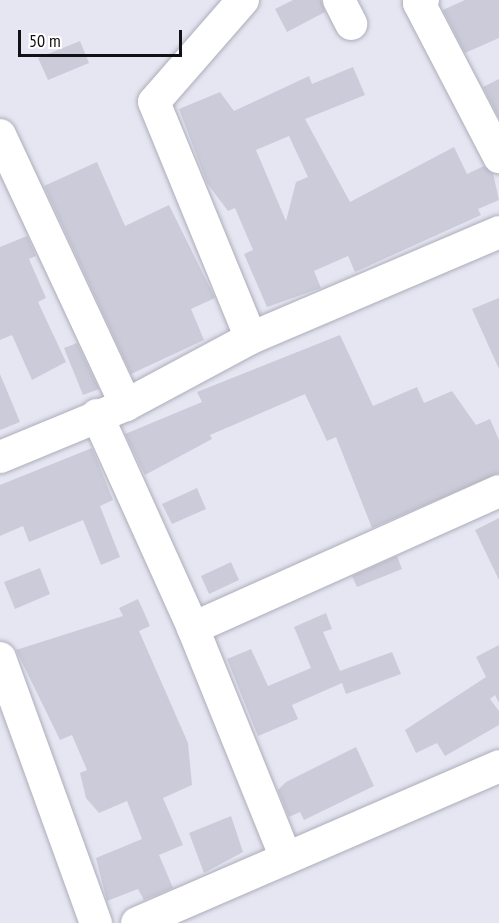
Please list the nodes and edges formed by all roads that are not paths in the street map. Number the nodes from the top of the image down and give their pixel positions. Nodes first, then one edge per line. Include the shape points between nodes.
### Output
1 (243, 0) edge
2 (423, 0) edge
3 (0, 135) edge
4 (499, 157) edge
5 (499, 232) edge
6 (250, 338) junction
7 (111, 410) junction
8 (0, 457) edge
9 (499, 490) edge
10 (193, 628) junction
11 (0, 658) edge
12 (499, 766) edge
13 (285, 858) junction
14 (96, 923) edge
15 (137, 923) edge

1 - 6 street via 154,102
2 - 4 street via 419,3
3 - 7 street
5 - 6 street
6 - 7 street
7 - 8 street
7 - 10 street
9 - 10 street
10 - 13 street
11 - 14 street
12 - 13 street
13 - 15 street

